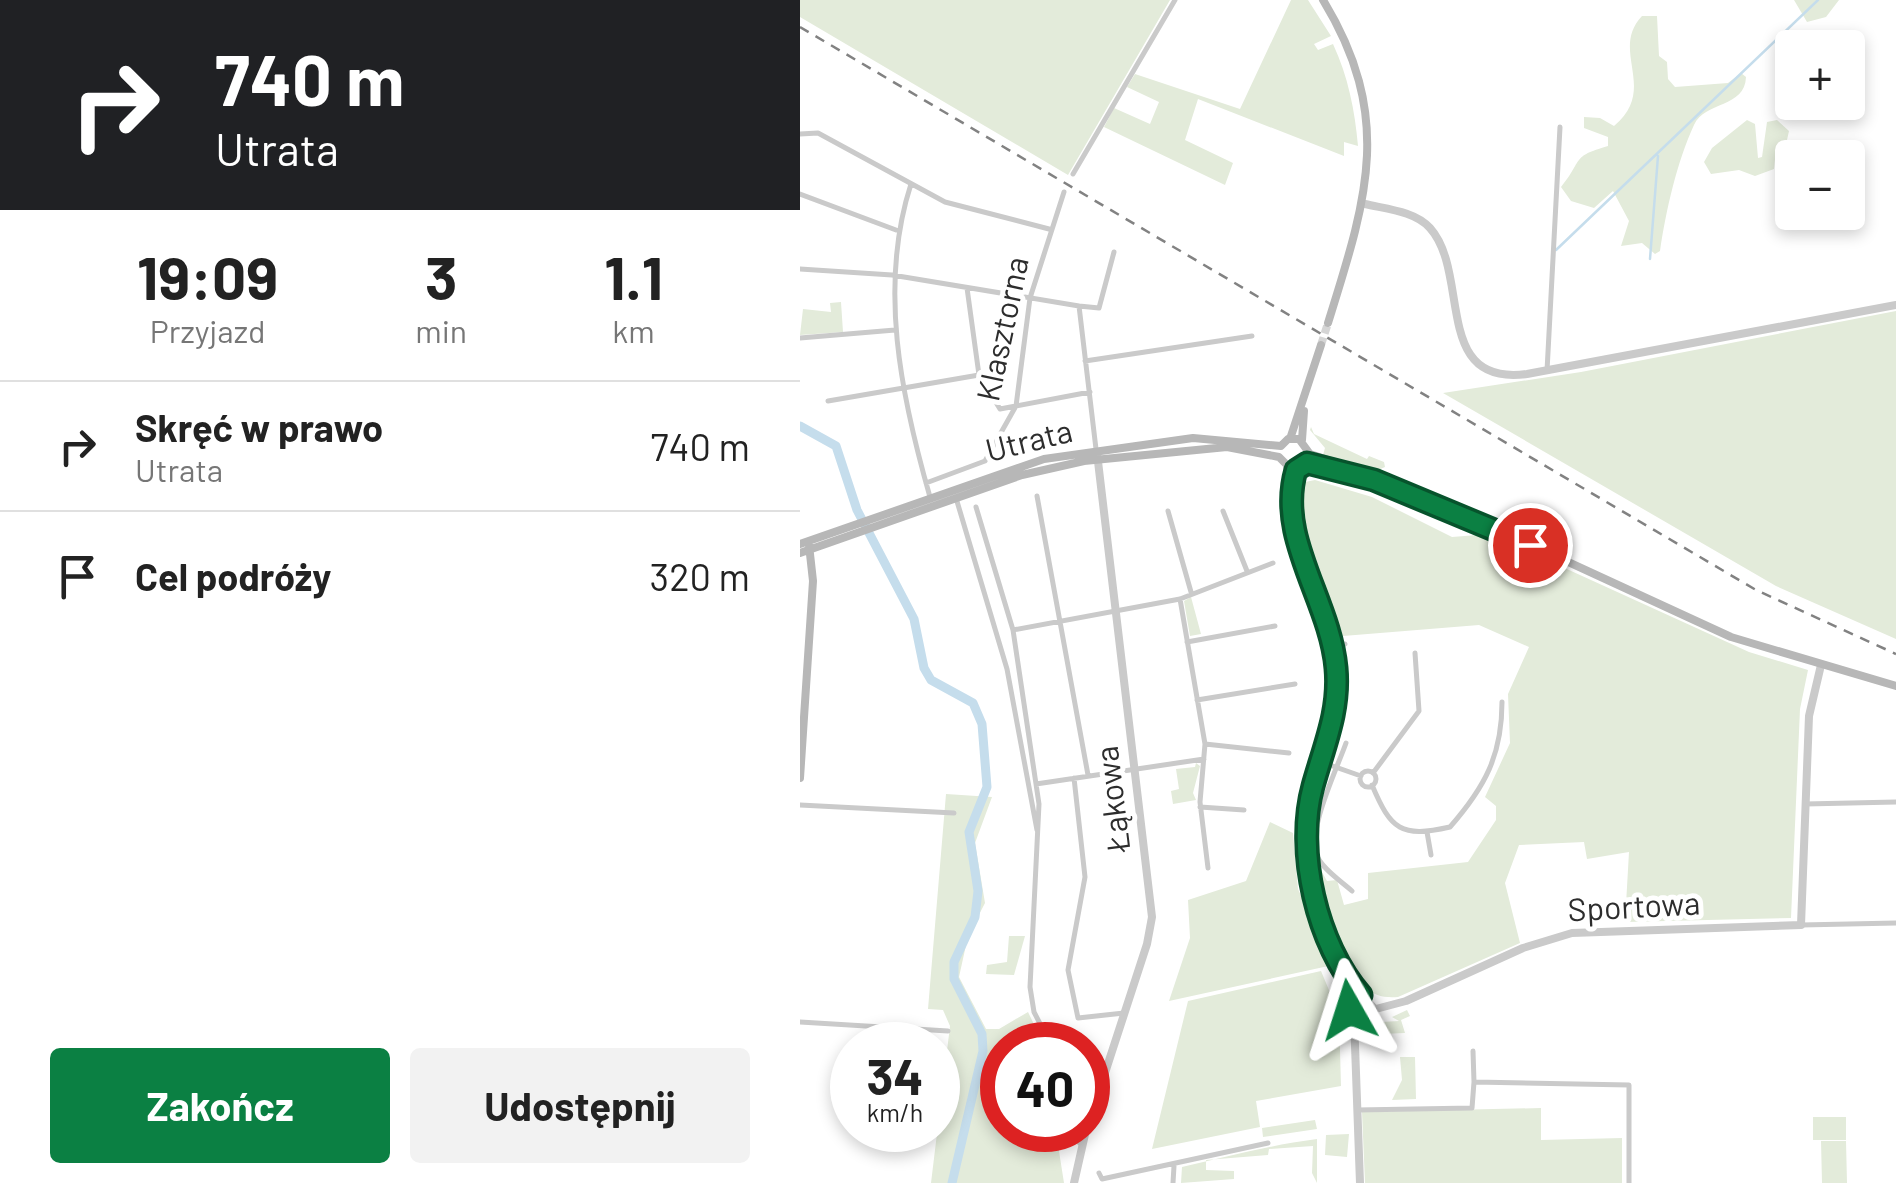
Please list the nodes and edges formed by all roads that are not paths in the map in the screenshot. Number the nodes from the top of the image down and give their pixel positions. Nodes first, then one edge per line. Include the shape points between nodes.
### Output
1 (1175, 0) edge
2 (1323, 0) edge
3 (1560, 127) dead end
4 (800, 134) edge
5 (1073, 174) dead end
6 (911, 184) junction
7 (1064, 192) dead end
8 (800, 194) edge
9 (1364, 204) junction
10 (1049, 229) junction
11 (896, 230) junction
12 (1114, 252) dead end
13 (800, 269) edge
14 (892, 274) junction
15 (967, 288) junction
16 (1030, 298) junction
17 (1896, 305) edge
18 (1079, 306) junction
19 (1328, 323) tunnel mouth
20 (895, 330) junction
21 (1252, 336) dead end
22 (800, 338) edge
23 (1321, 345) tunnel mouth
24 (1085, 361) junction
25 (1547, 370) junction
26 (979, 375) junction
27 (1311, 378) junction
28 (907, 388) junction
29 (1090, 392) junction
30 (828, 401) dead end
31 (1016, 406) junction
32 (1290, 439) junction
33 (1302, 440) junction
34 (1280, 446) junction
35 (1097, 454) junction
36 (1278, 457) junction
37 (1309, 458) junction
38 (1292, 469) junction
39 (926, 483) junction
40 (1037, 496) dead end
41 (930, 497) junction
42 (956, 498) junction
43 (976, 507) dead end
44 (1168, 511) dead end
45 (1223, 511) dead end
46 (870, 524) junction
47 (806, 545) edge
48 (800, 553) edge
49 (1273, 562) dead end
50 (1246, 571) junction
51 (1192, 592) junction
52 (1180, 598) junction
53 (1115, 609) junction
54 (1061, 620) junction
55 (1275, 626) dead end
56 (1012, 630) junction
57 (1187, 642) junction
58 (1344, 644) dead end
59 (1333, 647) junction
60 (1415, 654) dead end
61 (1821, 665) junction
62 (1294, 684) dead end
63 (1896, 686) edge
64 (1198, 700) junction
65 (1502, 702) dead end
66 (1346, 743) dead end
67 (1205, 744) junction
68 (1289, 754) dead end
69 (1204, 759) junction
70 (1322, 762) junction
71 (1134, 767) junction
72 (1338, 768) junction
73 (1373, 773) junction
74 (1088, 775) junction
75 (1361, 776) junction
76 (800, 778) edge
77 (1074, 778) junction
78 (1036, 784) junction
79 (1372, 786) junction
80 (1896, 802) edge
81 (1805, 804) junction
82 (800, 805) edge
83 (1200, 807) junction
84 (1244, 810) dead end
85 (954, 813) dead end
86 (1427, 832) junction
87 (1038, 838) junction
88 (1431, 855) dead end
89 (1208, 868) dead end
90 (1352, 891) dead end
91 (1896, 923) edge
92 (1801, 925) junction
93 (1357, 997) junction
94 (1372, 1006) junction
95 (1124, 1014) junction
96 (1358, 1018) junction
97 (800, 1022) edge
98 (1039, 1022) edge
99 (830, 1024) edge
100 (1473, 1051) dead end
101 (1110, 1057) edge
102 (1474, 1082) junction
103 (1357, 1110) junction
104 (1268, 1144) dead end
105 (1080, 1152) edge
106 (1174, 1166) junction
107 (1099, 1173) dead end
108 (1074, 1183) edge
109 (1173, 1183) edge
110 (1357, 1183) edge
111 (1629, 1183) edge

1 - 5 street
2 - 9 main road via 1365,100
3 - 25 street
4 - 6 street, Klasztorna via 818,133
6 - 10 street, Klasztorna via 961,208
6 - 11 street
7 - 10 street
8 - 11 street
9 - 19 main road
9 - 25 street via 1420,219 1432,231 1464,345 1479,365 1506,376
10 - 16 street, Klasztorna
11 - 14 street
12 - 18 street via 1102,304
13 - 14 street
14 - 15 street
14 - 20 street
15 - 16 street
15 - 26 street
16 - 18 street
16 - 31 street, Klasztorna
17 - 25 street
18 - 24 street
20 - 22 street
20 - 28 street
21 - 24 street
23 - 27 main road
24 - 29 street
26 - 28 street
26 - 31 street via 1000,408
27 - 32 main road
27 - 33 main road
28 - 30 street
28 - 39 street
29 - 31 street
29 - 35 street
31 - 39 street, Klasztorna via 986,461
32 - 33 main road
32 - 34 main road
33 - 37 main road
34 - 35 main road, Utrata via 1201,438
34 - 36 main road
35 - 36 main road, Utrata via 1204,446
35 - 41 main road, Utrata via 1044,459
35 - 42 main road, Utrata
35 - 53 street, Łąkowa
36 - 38 main road
37 - 38 main road
37 - 61 main road via 1411,486 1706,626
38 - 59 street via 1291,518
39 - 41 street
40 - 54 street
41 - 46 main road, Utrata
42 - 46 main road, Utrata
42 - 87 street via 1007,669
43 - 56 street
44 - 51 street
45 - 50 street
46 - 47 main road, Utrata
47 - 48 main road, Utrata
47 - 76 main road
49 - 50 street
50 - 51 street
51 - 52 street
52 - 53 street
52 - 57 street
53 - 54 street
53 - 71 street, Łąkowa
54 - 56 street
54 - 74 street
55 - 57 street
56 - 78 street
57 - 64 street
58 - 59 street
59 - 70 street via 1336,708
60 - 73 street via 1418,711
61 - 63 main road
61 - 81 street via 1808,716
62 - 64 street
64 - 67 street
65 - 86 street via 1502,740 1490,770 1452,826
66 - 72 street
67 - 68 street
67 - 69 street
69 - 71 street
69 - 83 street
70 - 72 street
70 - 93 street via 1306,820 1307,868
71 - 74 street
71 - 95 street, Łąkowa via 1152,917
72 - 75 street
72 - 90 street via 1318,820 1315,851
73 - 75 street
73 - 79 street
74 - 77 street
75 - 79 street via 1362,784
77 - 78 street
77 - 95 street via 1085,878 1068,970 1078,1018
78 - 87 street
79 - 86 street via 1388,820 1411,833
80 - 81 street
81 - 92 street
82 - 85 street
83 - 84 street
83 - 89 street
86 - 88 street
87 - 98 street via 1030,986
91 - 92 street, Sportowa
92 - 94 street, Sportowa via 1572,932 1406,1001
93 - 94 street
93 - 96 street via 1349,1008
94 - 96 street
95 - 101 street, Łąkowa
96 - 103 street
97 - 99 street
100 - 102 street
102 - 103 street via 1472,1108
102 - 111 street via 1628,1085
103 - 110 street
104 - 106 street
105 - 108 street, Łąkowa
106 - 107 street via 1102,1178
106 - 109 street

